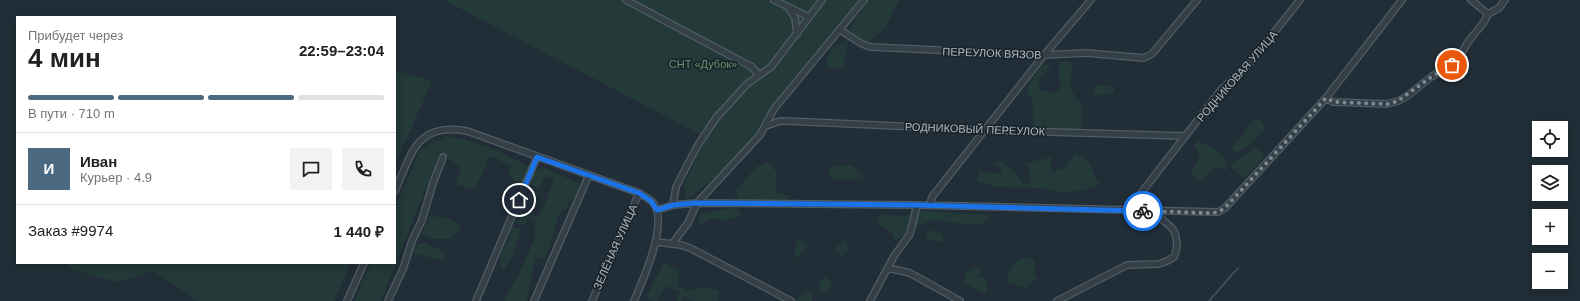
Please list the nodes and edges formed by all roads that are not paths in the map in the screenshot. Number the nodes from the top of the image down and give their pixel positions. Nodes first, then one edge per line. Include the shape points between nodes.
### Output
1 (626, 0) edge
2 (774, 0) edge
3 (822, 0) edge
4 (864, 0) edge
5 (1091, 0) edge
6 (1197, 0) edge
7 (1300, 0) edge
8 (1402, 0) edge
9 (1471, 0) edge
10 (1505, 0) edge
11 (635, 2) edge
12 (788, 7) junction
13 (1488, 14) junction
14 (809, 17) junction
15 (840, 30) junction
16 (797, 34) junction
17 (1044, 55) junction
18 (759, 75) junction
19 (1326, 98) junction
20 (766, 126) junction
21 (985, 130) junction
22 (1185, 136) junction
23 (443, 157) dead end
24 (537, 157) junction
25 (589, 175) junction
26 (396, 189) edge
27 (639, 193) junction
28 (696, 203) junction
29 (673, 205) junction
30 (917, 205) junction
31 (930, 206) junction
32 (657, 210) junction
33 (1134, 210) junction
34 (1156, 211) junction
35 (656, 242) junction
36 (672, 244) junction
37 (364, 264) edge
38 (888, 268) junction
39 (636, 300) edge
40 (347, 301) edge
41 (388, 301) edge
42 (476, 301) edge
43 (534, 301) edge
44 (592, 301) edge
45 (791, 301) edge
46 (870, 301) edge
47 (960, 301) edge
48 (1056, 301) edge

1 - 11 street
2 - 12 street
3 - 14 street
4 - 15 street
5 - 17 street
6 - 17 street, ПЕРЕУЛОК ВЯЗОВ via 1148,57 1137,59 1086,53
7 - 22 street, РОДНИКОВАЯ УЛИЦА via 1248,65 1224,87
8 - 19 street
9 - 13 street
10 - 13 street via 1499,8
11 - 18 street via 752,67
12 - 14 street
12 - 16 street via 796,18
13 - 19 street via 1457,61 1398,101 1388,104 1334,102
14 - 16 street
15 - 17 street, ПЕРЕУЛОК ВЯЗОВ via 871,47
15 - 20 street via 774,110
16 - 18 street via 771,67
17 - 21 street
18 - 29 street via 734,97 706,131 676,187
19 - 34 street via 1225,208 1211,213
20 - 21 street, РОДНИКОВЫЙ ПЕРЕУЛОК via 786,121
20 - 28 street
21 - 22 street, РОДНИКОВЫЙ ПЕРЕУЛОК
21 - 31 street via 932,196
22 - 33 street, РОДНИКОВАЯ УЛИЦА via 1138,197
23 - 41 street via 422,220
24 - 25 street
24 - 26 street via 467,131 441,131 422,138 416,145
24 - 42 street
25 - 27 street
25 - 43 street
27 - 32 street via 651,201
27 - 44 street, ЗЕЛЁНАЯ УЛИЦА
28 - 29 street
28 - 30 street
28 - 36 street via 688,223
29 - 32 street
30 - 31 street
30 - 38 street via 910,234
31 - 33 street
32 - 35 street
33 - 34 street
34 - 48 street via 1156,215 1175,233 1177,243 1174,257 1159,264 1127,265
35 - 36 street
35 - 39 street
36 - 45 street via 690,248
37 - 40 street
38 - 46 street
38 - 47 street via 910,273

